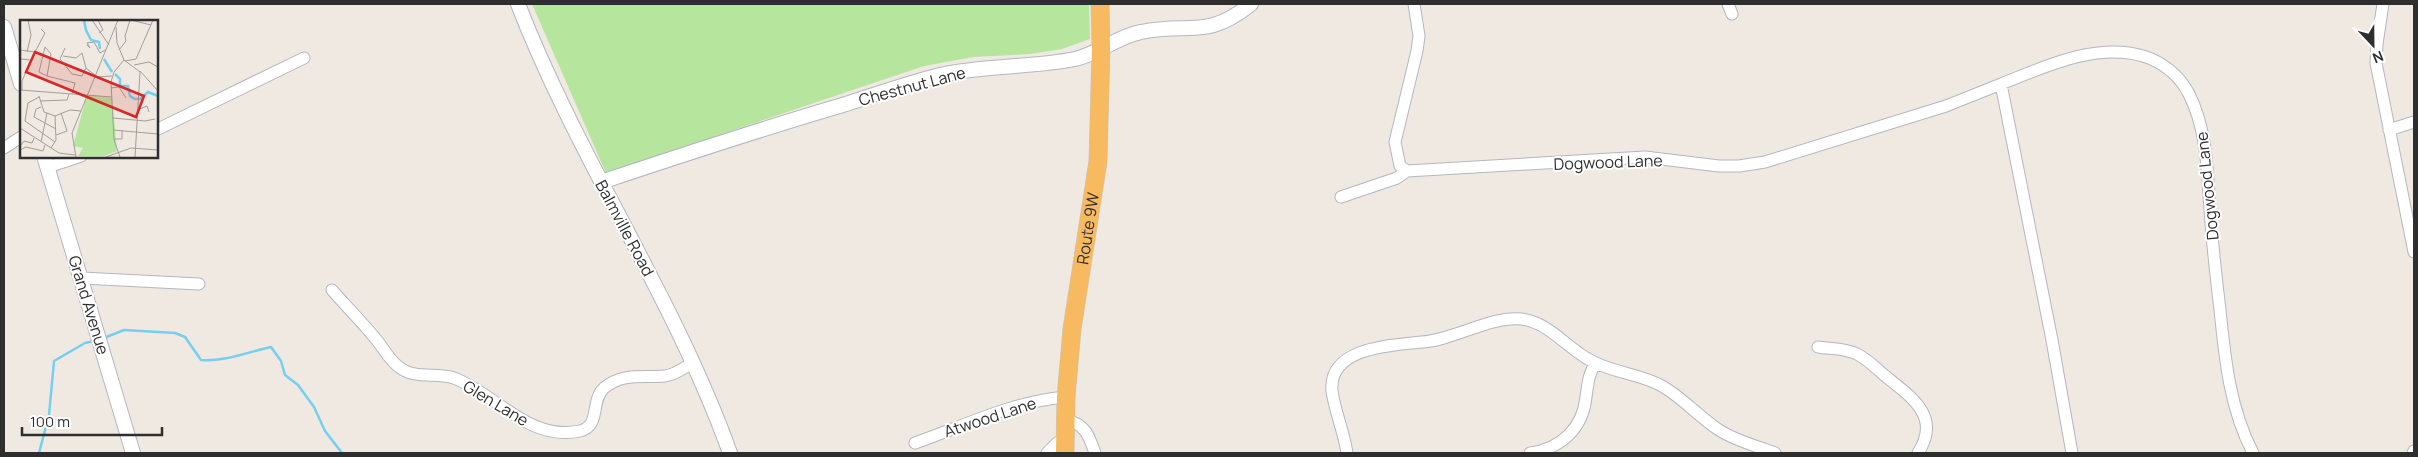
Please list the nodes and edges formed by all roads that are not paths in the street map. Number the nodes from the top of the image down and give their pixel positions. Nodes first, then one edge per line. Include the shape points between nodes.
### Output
1 (518, 4) edge
2 (1100, 4) edge
3 (1252, 4) edge
4 (1414, 4) edge
5 (2383, 4) edge
6 (4, 27) edge
7 (1101, 48) junction
8 (304, 58) dead end
9 (20, 81) edge
10 (2001, 84) junction
11 (2414, 122) edge
12 (158, 129) edge
13 (2389, 130) junction
14 (20, 138) edge
15 (4, 148) edge
16 (69, 158) edge
17 (46, 162) edge
18 (1407, 171) junction
19 (601, 182) junction
20 (1340, 197) dead end
21 (2414, 252) edge
22 (82, 278) junction
23 (198, 284) dead end
24 (332, 290) dead end
25 (1818, 347) dead end
26 (692, 363) junction
27 (1596, 363) junction
28 (1066, 397) junction
29 (1067, 420) junction
30 (915, 443) dead end
31 (1065, 446) edge
32 (133, 453) edge
33 (730, 453) edge
34 (1047, 453) edge
35 (1095, 453) edge
36 (1347, 453) edge
37 (1530, 453) edge
38 (1775, 453) edge
39 (1918, 453) edge
40 (2072, 453) edge
41 (2253, 453) edge

1 - 19 street, Balmville Road via 558,96
2 - 7 highway, Route 9W
3 - 7 street, Chestnut Lane via 1226,22 1208,28 1138,32
4 - 18 street via 1417,51 1395,142 1400,166
5 - 13 street via 2376,63
6 - 9 street
7 - 19 street, Chestnut Lane via 1080,58 1052,63 940,75
7 - 28 highway, Route 9W via 1098,160 1072,329
8 - 12 street
10 - 18 street, Dogwood Lane via 1937,109 1765,162 1739,166 1645,157
10 - 40 street
10 - 41 street, Dogwood Lane via 2074,58 2120,53 2143,56 2164,65 2186,89 2202,128 2207,155 2214,257 2232,396
11 - 13 street
13 - 21 street
14 - 15 street
16 - 17 street
17 - 22 street, Grand Avenue
18 - 20 street via 1396,178
19 - 26 street, Balmville Road
22 - 23 street
22 - 32 street, Grand Avenue
24 - 26 street, Glen Lane via 404,371 454,378 521,420 548,429 573,432 589,427 599,393 616,380 640,374 664,376
25 - 39 street via 1856,354 1913,398 1923,412 1927,427 1926,441
26 - 33 street, Balmville Road
27 - 36 street via 1539,324 1521,319 1494,322 1447,338 1389,345 1358,353 1340,366 1333,376 1332,389
27 - 37 street via 1587,381 1586,399 1574,431 1552,448
27 - 38 street via 1650,380 1676,395 1720,430
28 - 29 highway, Route 9W
28 - 30 street, Atwood Lane via 1021,405
29 - 31 highway, Route 9W
29 - 35 street via 1084,428
31 - 34 street via 1056,443

